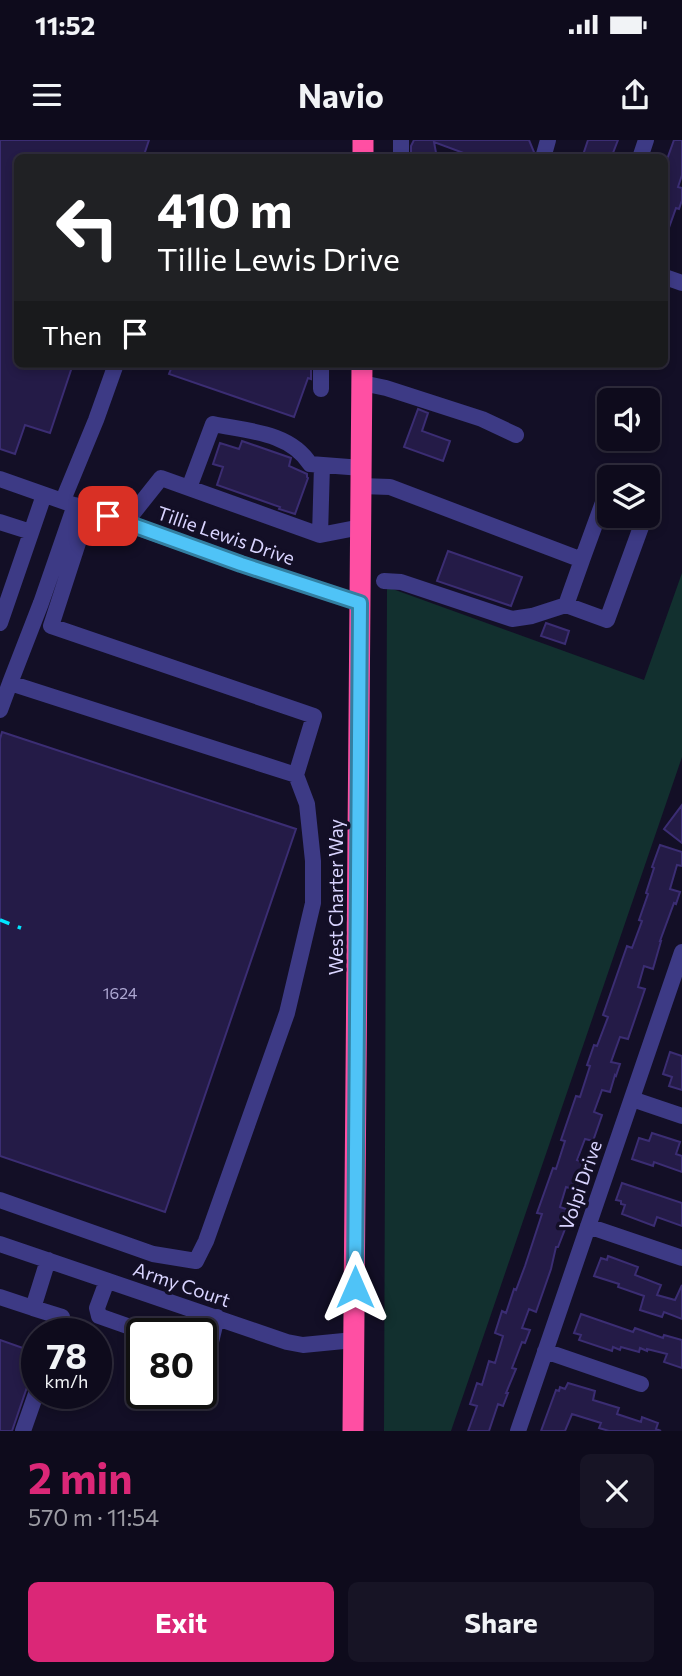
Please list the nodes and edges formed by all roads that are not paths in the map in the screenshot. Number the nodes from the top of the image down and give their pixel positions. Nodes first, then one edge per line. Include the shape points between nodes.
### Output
1 (115, 368) edge
2 (321, 368) edge
3 (362, 374) edge
4 (321, 389) dead end
5 (516, 435) dead end
6 (322, 465) junction
7 (362, 477) junction
8 (0, 479) edge
9 (189, 488) junction
10 (44, 495) junction
11 (75, 505) junction
12 (597, 519) edge
13 (0, 522) edge
14 (126, 523) junction
15 (361, 527) junction
16 (641, 528) edge
17 (31, 532) junction
18 (320, 536) junction
19 (582, 560) junction
20 (384, 581) dead end
21 (360, 603) junction
22 (566, 605) junction
23 (0, 623) edge
24 (10, 683) junction
25 (0, 710) edge
26 (296, 775) junction
27 (682, 952) edge
28 (678, 978) edge
29 (632, 1099) junction
30 (682, 1116) edge
31 (0, 1200) edge
32 (588, 1226) junction
33 (0, 1244) edge
34 (682, 1258) edge
35 (48, 1261) junction
36 (107, 1280) junction
37 (0, 1297) edge
38 (33, 1308) junction
39 (217, 1317) joint
40 (62, 1318) edge
41 (126, 1326) edge
42 (354, 1340) junction
43 (545, 1351) junction
44 (641, 1384) dead end
45 (31, 1409) edge
46 (23, 1431) edge
47 (354, 1431) edge
48 (518, 1431) edge

1 - 11 street
2 - 4 street
3 - 5 street via 386,388
3 - 7 highway, West Charter Way
6 - 7 street
6 - 9 street via 310,464 303,453 276,436 213,424
6 - 18 street
7 - 15 highway, West Charter Way
7 - 19 street
8 - 10 street, Tillie Lewis Drive
9 - 14 street via 161,478
9 - 18 street
10 - 11 street, Tillie Lewis Drive
10 - 17 street
11 - 14 street, Tillie Lewis Drive
11 - 24 street
11 - 26 street via 51,626 314,716
12 - 19 street
13 - 17 street
14 - 21 street, Tillie Lewis Drive
15 - 18 street
15 - 21 highway, West Charter Way
16 - 22 street via 607,620
17 - 23 street
19 - 22 street
20 - 22 street via 401,582 512,619
21 - 42 highway, West Charter Way
24 - 25 street
24 - 26 street
26 - 31 street via 307,804 313,903 287,1013 196,1261 153,1254
27 - 28 street, Volpi Drive
28 - 29 street, Volpi Drive
29 - 30 street
29 - 32 street, Volpi Drive
32 - 34 street
32 - 43 street, Volpi Drive
33 - 35 street, Army Court
35 - 36 street, Army Court
35 - 38 street
36 - 39 street, Army Court
36 - 41 street via 97,1308 99,1317
37 - 38 street
38 - 40 street
39 - 42 street, Army Court via 303,1345
42 - 47 highway, West Charter Way
43 - 44 street
43 - 48 street, Volpi Drive
45 - 46 street

